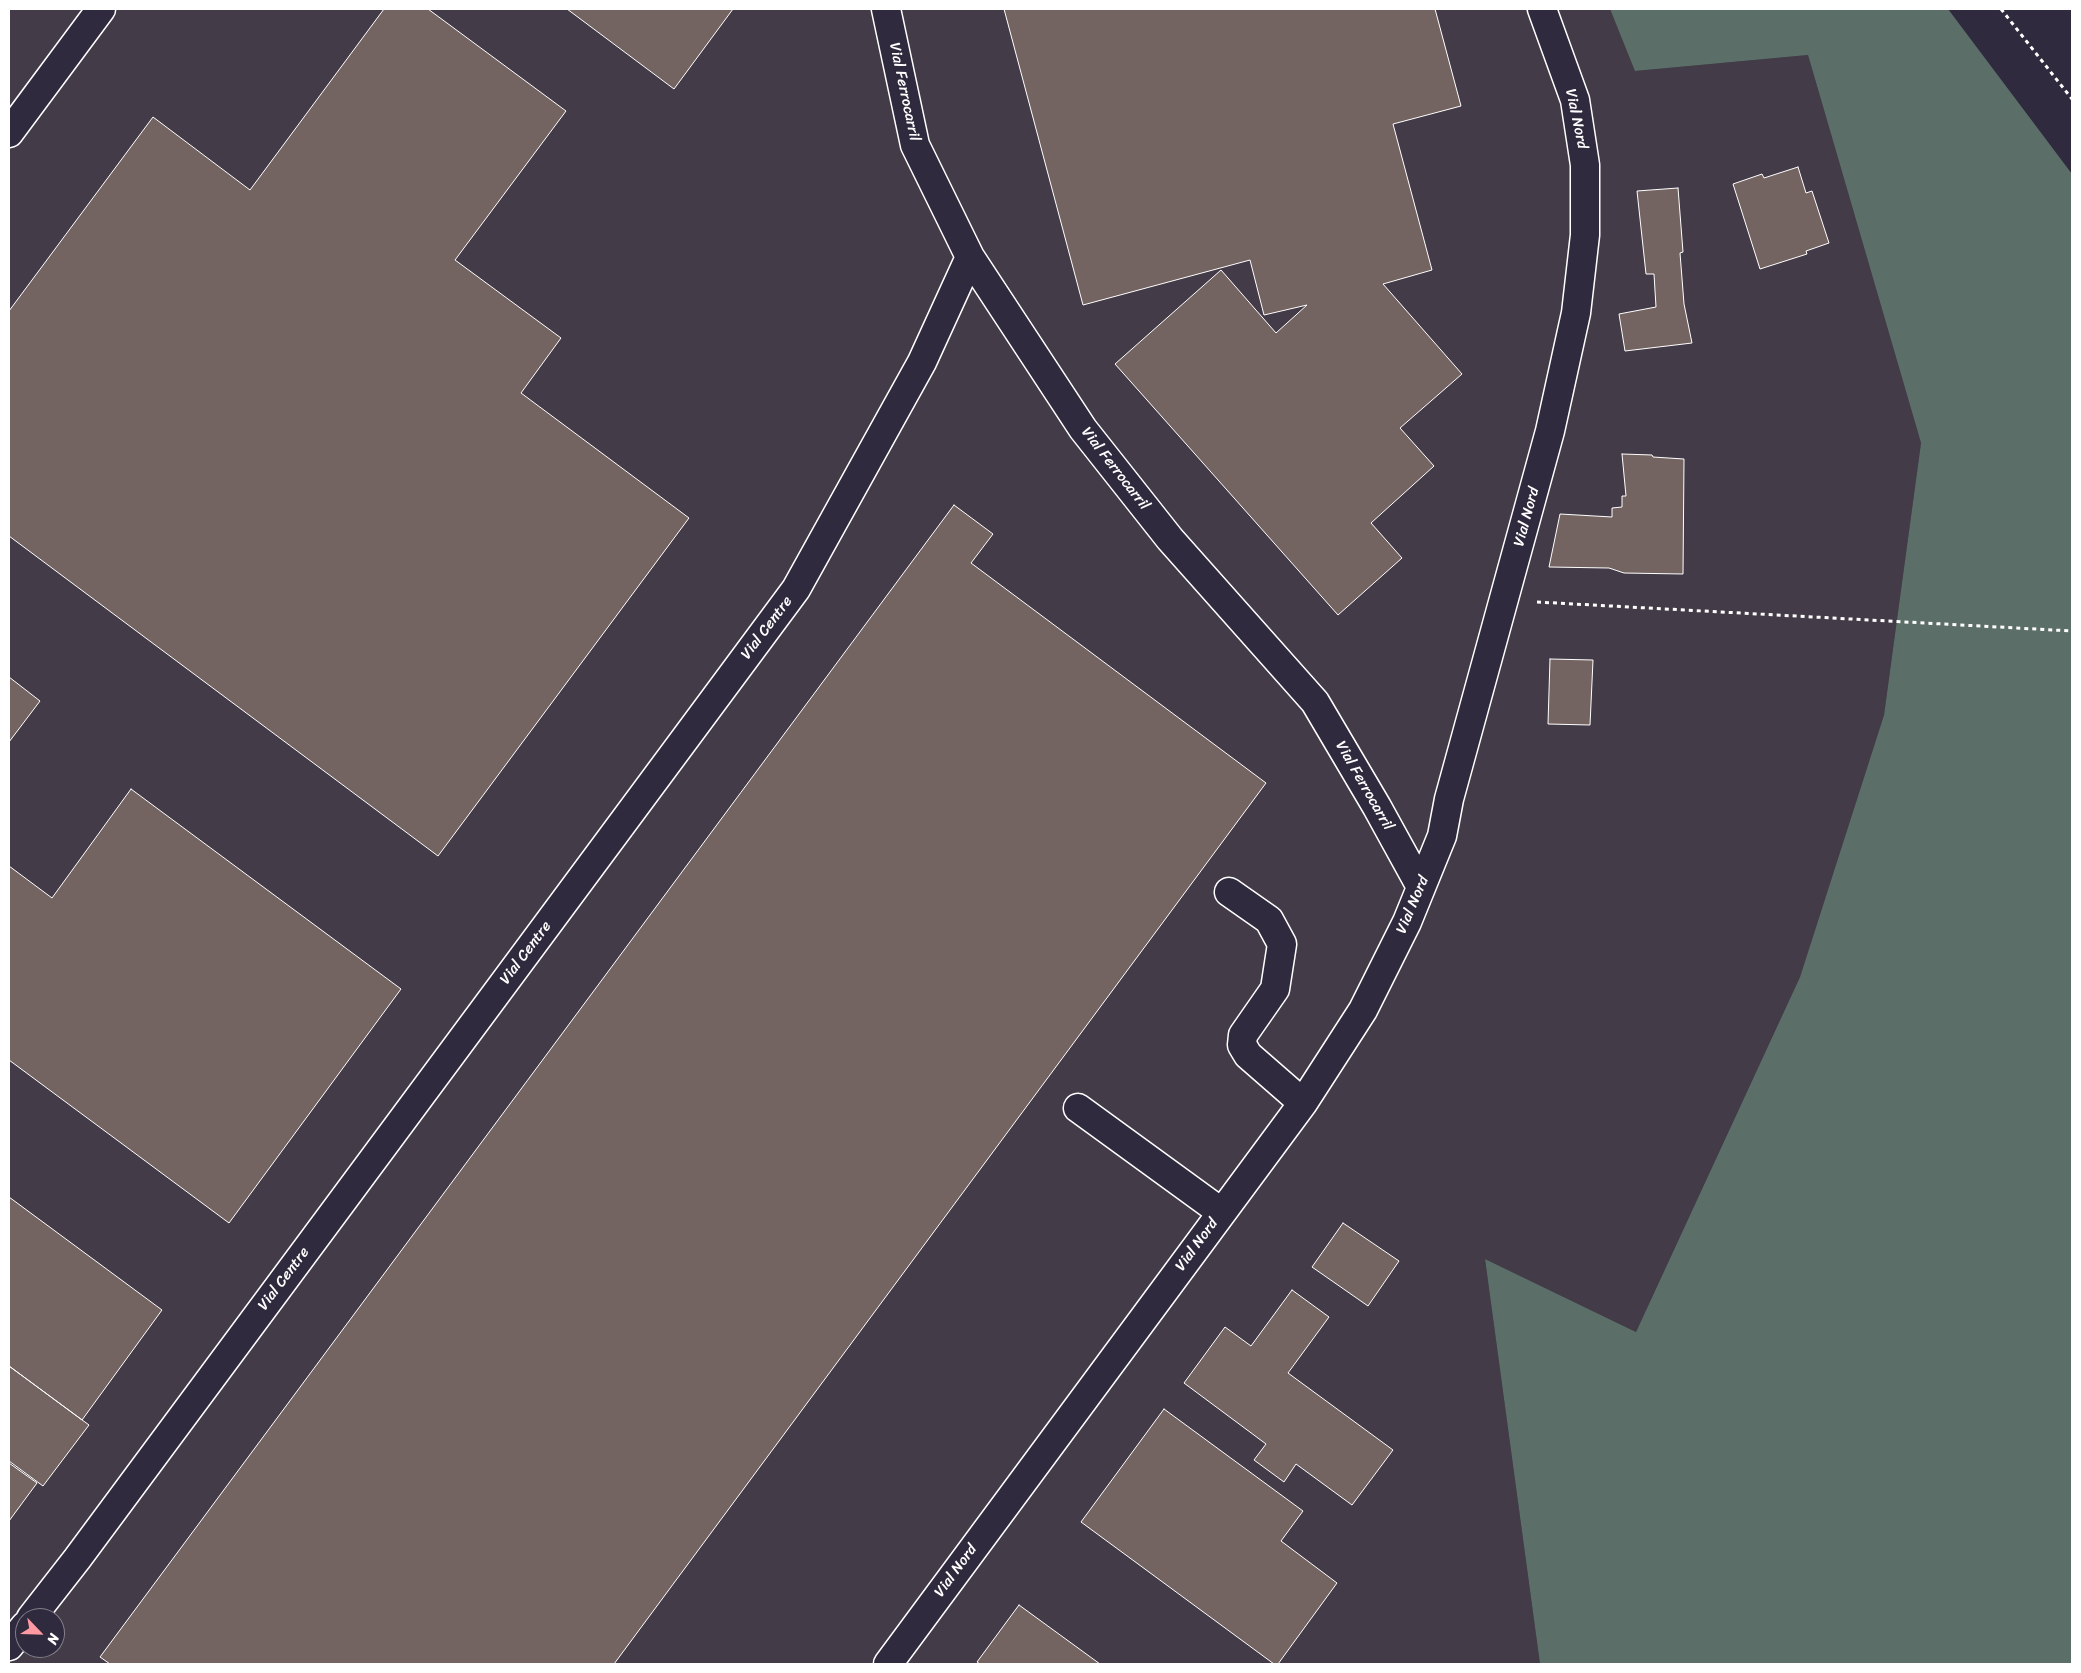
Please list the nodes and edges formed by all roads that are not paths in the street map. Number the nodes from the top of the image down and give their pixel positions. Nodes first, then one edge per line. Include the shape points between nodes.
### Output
1 (101, 9) edge
2 (886, 9) edge
3 (1542, 9) edge
4 (9, 133) edge
5 (970, 257) junction
6 (1421, 887) junction
7 (1229, 892) dead end
8 (1303, 1103) junction
9 (1078, 1108) dead end
10 (1221, 1212) junction
11 (39, 1608) edge
12 (888, 1664) edge

1 - 4 street
2 - 5 street, Vial Ferrocarril via 915,145
3 - 6 street, Vial Nord via 1575,100 1585,164 1585,235 1576,313 1550,432 1449,799 1442,836
5 - 6 street, Vial Ferrocarril via 1083,429 1170,540 1315,702
5 - 11 street, Vial Centre via 922,362 796,589
6 - 8 street, Vial Nord via 1363,1010
7 - 8 street via 1269,920 1282,944 1274,989 1243,1035 1242,1045 1248,1055
8 - 10 street, Vial Nord
9 - 10 street
10 - 12 street, Vial Nord

